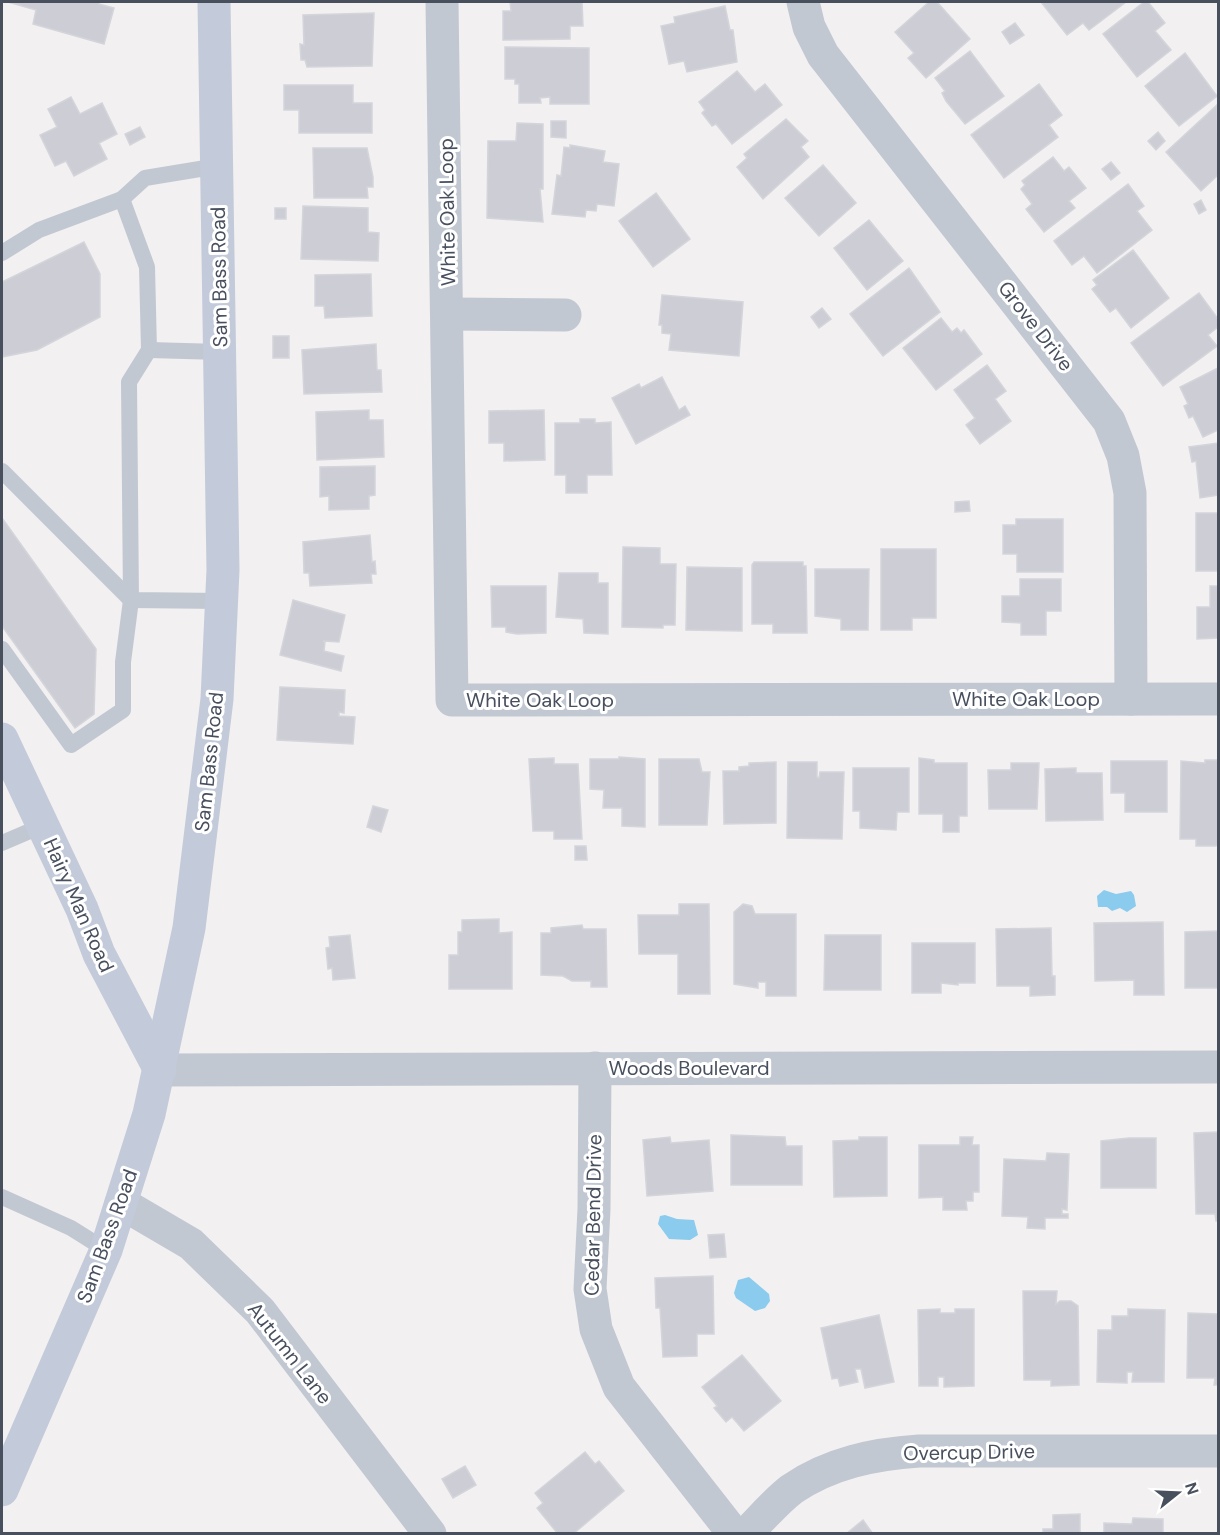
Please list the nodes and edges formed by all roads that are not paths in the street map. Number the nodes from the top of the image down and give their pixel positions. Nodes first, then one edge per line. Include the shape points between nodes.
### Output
1 (214, 2) edge
2 (442, 2) edge
3 (803, 2) edge
4 (218, 166) junction
5 (122, 199) junction
6 (2, 253) edge
7 (449, 314) junction
8 (565, 315) dead end
9 (149, 350) junction
10 (220, 352) junction
11 (2, 471) edge
12 (131, 600) junction
13 (222, 601) junction
14 (2, 649) edge
15 (1131, 699) junction
16 (1218, 699) edge
17 (2, 739) edge
18 (44, 825) junction
19 (2, 843) edge
20 (1218, 1067) edge
21 (595, 1068) junction
22 (160, 1070) junction
23 (2, 1197) edge
24 (121, 1203) junction
25 (106, 1250) junction
26 (1218, 1451) edge
27 (2, 1490) edge
28 (430, 1533) edge
29 (734, 1533) edge
30 (746, 1533) edge

1 - 4 main road, Sam Bass Road
2 - 7 street, White Oak Loop
3 - 15 street, Grove Drive via 809,27 824,55 1109,421 1123,456 1130,493
4 - 5 lane via 145,178
4 - 10 main road, Sam Bass Road
5 - 6 lane via 39,230
5 - 9 lane via 147,267
7 - 8 street
7 - 15 street, White Oak Loop via 452,700
9 - 10 lane
9 - 12 lane via 129,382
10 - 13 main road, Sam Bass Road
11 - 12 lane
12 - 13 lane
12 - 14 lane via 123,662 123,710 71,745
13 - 22 main road, Sam Bass Road via 217,699 189,928
15 - 16 street, White Oak Loop
17 - 18 main road, Hairy Man Road
18 - 19 lane
18 - 22 main road, Hairy Man Road via 99,954
20 - 21 street, Woods Boulevard
21 - 22 street, Woods Boulevard
21 - 29 street, Cedar Bend Drive via 590,1289 596,1329 619,1387
22 - 24 main road, Sam Bass Road
23 - 25 lane via 71,1228
24 - 25 main road, Sam Bass Road
24 - 28 street, Autumn Lane via 191,1244 260,1311
25 - 27 main road, Sam Bass Road
26 - 30 street, Overcup Drive via 880,1453 825,1471 792,1489

